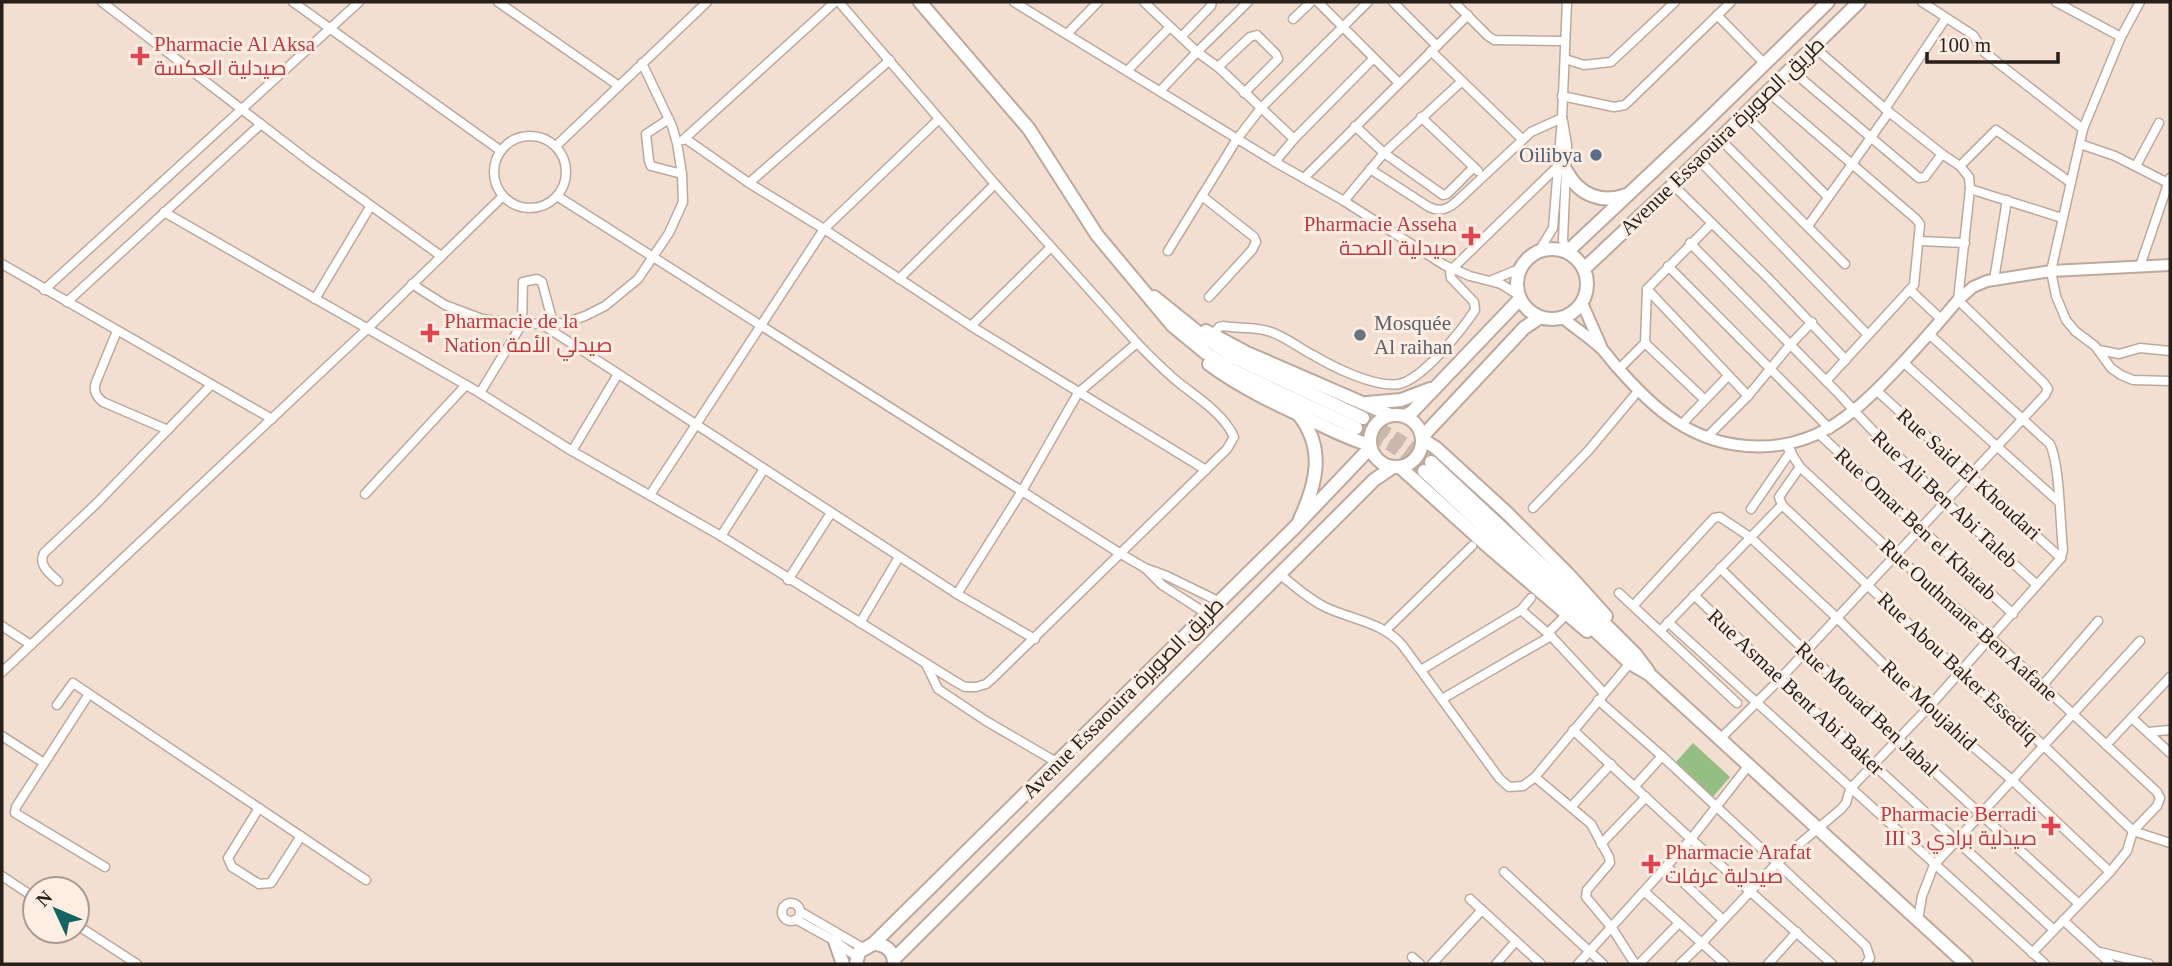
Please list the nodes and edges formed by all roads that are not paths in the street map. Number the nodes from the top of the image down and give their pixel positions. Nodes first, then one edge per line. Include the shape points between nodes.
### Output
1 (102, 2) edge
2 (293, 2) edge
3 (359, 2) edge
4 (498, 2) edge
5 (707, 2) edge
6 (837, 2) edge
7 (1014, 2) edge
8 (1144, 2) edge
9 (1212, 2) edge
10 (1248, 2) edge
11 (1311, 2) edge
12 (1318, 2) edge
13 (1368, 2) edge
14 (1393, 2) edge
15 (1456, 2) edge
16 (1567, 2) edge
17 (1675, 2) edge
18 (1731, 2) edge
19 (1828, 2) edge
20 (1859, 2) edge
21 (1922, 2) edge
22 (2056, 2) edge
23 (2140, 2) edge
24 (1093, 3) edge
25 (925, 5) edge
26 (1468, 15) junction
27 (1717, 15) junction
28 (1946, 18) junction
29 (1293, 19) dead end
30 (1170, 27) junction
31 (1343, 27) junction
32 (330, 29) junction
33 (1067, 34) junction
34 (1181, 37) junction
35 (2121, 37) junction
36 (1565, 41) junction
37 (1814, 47) junction
38 (1434, 48) junction
39 (1197, 52) junction
40 (1373, 58) junction
41 (1565, 59) junction
42 (890, 60) junction
43 (642, 64) junction
44 (1765, 64) junction
45 (1218, 67) junction
46 (1128, 70) junction
47 (1791, 70) junction
48 (1462, 81) junction
49 (1398, 82) junction
50 (619, 86) junction
51 (1160, 91) junction
52 (1768, 92) junction
53 (1244, 93) junction
54 (1562, 96) junction
55 (1261, 108) junction
56 (242, 109) junction
57 (1887, 110) junction
58 (1745, 115) junction
59 (1421, 117) junction
60 (1562, 118) junction
61 (669, 119) junction
62 (939, 119) junction
63 (2159, 123) dead end
64 (261, 124) junction
65 (1355, 126) junction
66 (2083, 129) junction
67 (1870, 138) junction
68 (1237, 139) junction
69 (1294, 139) junction
70 (1522, 139) junction
71 (1720, 139) junction
72 (681, 141) junction
73 (2080, 144) junction
74 (555, 146) junction
75 (501, 150) junction
76 (1384, 153) junction
77 (1942, 154) junction
78 (1699, 160) junction
79 (1275, 162) junction
80 (1852, 163) junction
81 (1960, 166) junction
82 (2136, 166) junction
83 (1474, 167) junction
84 (1370, 169) junction
85 (1562, 169) junction
86 (682, 174) junction
87 (1483, 176) junction
88 (1304, 178) junction
89 (2070, 182) junction
90 (2169, 182) edge
91 (749, 183) junction
92 (995, 184) junction
93 (1673, 185) junction
94 (1970, 189) junction
95 (1629, 193) junction
96 (503, 196) junction
97 (557, 196) junction
98 (1202, 196) junction
99 (1828, 197) junction
100 (2007, 200) junction
101 (1344, 201) junction
102 (370, 207) junction
103 (164, 212) junction
104 (2062, 218) junction
105 (1712, 223) junction
106 (1808, 226) junction
107 (824, 229) junction
108 (1919, 241) junction
109 (1690, 243) junction
110 (1965, 243) junction
111 (1051, 247) junction
112 (1168, 251) dead end
113 (1539, 251) junction
114 (1567, 252) junction
115 (441, 256) junction
116 (652, 258) junction
117 (2, 264) edge
118 (1845, 264) dead end
119 (2170, 265) edge
120 (1668, 266) junction
121 (2140, 266) junction
122 (1451, 269) junction
123 (1519, 269) junction
124 (1584, 269) junction
125 (2051, 271) junction
126 (899, 279) junction
127 (1489, 280) junction
128 (1994, 280) junction
129 (412, 284) junction
130 (1647, 289) junction
131 (44, 290) junction
132 (1910, 290) junction
133 (1209, 297) dead end
134 (1518, 297) junction
135 (315, 299) junction
136 (1958, 300) junction
137 (67, 302) junction
138 (1582, 303) junction
139 (1539, 317) junction
140 (1563, 318) junction
141 (1941, 319) junction
142 (1812, 322) junction
143 (540, 323) junction
144 (553, 323) junction
145 (522, 324) junction
146 (760, 325) junction
147 (971, 326) junction
148 (1185, 329) junction
149 (366, 330) junction
150 (117, 331) junction
151 (1213, 334) junction
152 (1928, 334) junction
153 (1868, 335) junction
154 (1137, 343) junction
155 (1645, 343) junction
156 (1789, 346) junction
157 (1602, 349) junction
158 (2099, 350) junction
159 (2170, 351) edge
160 (1846, 360) junction
161 (1903, 362) junction
162 (1619, 369) junction
163 (1770, 369) junction
164 (618, 374) junction
165 (1728, 376) junction
166 (1826, 381) junction
167 (2170, 381) edge
168 (1440, 383) junction
169 (466, 385) junction
170 (211, 386) junction
171 (1639, 390) junction
172 (1877, 390) junction
173 (480, 393) junction
174 (1078, 393) junction
175 (1748, 396) junction
176 (1705, 400) junction
177 (1358, 402) junction
178 (1853, 412) junction
179 (1298, 414) junction
180 (1390, 415) junction
181 (1405, 416) junction
182 (2022, 418) junction
183 (272, 419) junction
184 (696, 423) junction
185 (1359, 423) tunnel mouth
186 (1681, 425) junction
187 (168, 430) junction
188 (1825, 431) junction
189 (1707, 437) junction
190 (1422, 438) junction
191 (1996, 446) junction
192 (1370, 447) junction
193 (1788, 448) junction
194 (572, 451) junction
195 (1397, 467) junction
196 (1428, 467) tunnel mouth
197 (1800, 467) junction
198 (764, 469) junction
199 (1206, 470) junction
200 (1969, 475) junction
201 (1022, 491) junction
202 (365, 494) dead end
203 (650, 495) junction
204 (1945, 501) junction
205 (2059, 502) junction
206 (1782, 505) junction
207 (1533, 508) dead end
208 (1751, 509) dead end
209 (831, 513) junction
210 (1921, 527) junction
211 (1293, 529) junction
212 (721, 536) junction
213 (1750, 537) junction
214 (1472, 546) dead end
215 (1121, 554) junction
216 (1895, 555) junction
217 (899, 557) junction
218 (2061, 558) junction
219 (1145, 568) junction
220 (1720, 568) junction
221 (1279, 574) junction
222 (789, 580) junction
223 (58, 581) dead end
224 (1868, 584) junction
225 (2037, 586) junction
226 (1619, 593) dead end
227 (957, 594) junction
228 (1694, 595) junction
229 (1531, 598) dead end
230 (1220, 602) junction
231 (1633, 606) junction
232 (1521, 610) junction
233 (1207, 614) junction
234 (2013, 614) junction
235 (1563, 618) dead end
236 (1837, 618) junction
237 (2098, 621) dead end
238 (1668, 622) junction
239 (860, 623) junction
240 (2, 626) edge
241 (1386, 630) junction
242 (1660, 631) junction
243 (1550, 634) junction
244 (1608, 634) junction
245 (1991, 638) junction
246 (1035, 639) junction
247 (2140, 641) dead end
248 (31, 645) junction
249 (1805, 652) junction
250 (1630, 663) junction
251 (926, 664) junction
252 (1421, 670) junction
253 (2, 672) edge
254 (1960, 672) junction
255 (1650, 674) junction
256 (2170, 677) edge
257 (1780, 679) junction
258 (2042, 686) junction
259 (89, 694) junction
260 (1601, 697) junction
261 (1442, 699) junction
262 (1737, 703) dead end
263 (1756, 703) junction
264 (57, 705) dead end
265 (1928, 708) junction
266 (2073, 714) junction
267 (2132, 718) junction
268 (1573, 730) junction
269 (2170, 730) edge
270 (2148, 732) junction
271 (2, 736) edge
272 (1720, 739) junction
273 (1898, 739) junction
274 (2106, 745) junction
275 (2044, 746) junction
276 (2170, 753) edge
277 (1662, 756) junction
278 (44, 763) junction
279 (1058, 763) junction
280 (1611, 764) junction
281 (1749, 765) junction
282 (1873, 765) junction
283 (1535, 777) junction
284 (2012, 780) junction
285 (1635, 786) junction
286 (1850, 789) junction
287 (1646, 797) junction
288 (1571, 807) junction
289 (1716, 807) junction
290 (259, 808) junction
291 (1980, 814) junction
292 (1818, 828) junction
293 (2133, 831) junction
294 (301, 836) junction
295 (1691, 839) junction
296 (1956, 841) junction
297 (2170, 842) edge
298 (1601, 844) junction
299 (1777, 863) junction
300 (1934, 865) junction
301 (104, 867) dead end
302 (1667, 867) junction
303 (1504, 872) dead end
304 (2110, 872) junction
305 (2, 876) edge
306 (366, 880) dead end
307 (21, 889) edge
308 (1645, 892) junction
309 (1751, 892) junction
310 (1470, 899) dead end
311 (2078, 904) junction
312 (1482, 910) junction
313 (1918, 919) junction
314 (1723, 920) junction
315 (2063, 920) junction
316 (1679, 923) junction
317 (1612, 928) junction
318 (2054, 930) junction
319 (1797, 932) junction
320 (91, 934) edge
321 (835, 941) joint
322 (1516, 942) junction
323 (1702, 943) junction
324 (2097, 951) junction
325 (1590, 952) junction
326 (2032, 953) junction
327 (1412, 957) dead end
328 (858, 958) edge
329 (1821, 961) edge
330 (894, 962) edge
331 (137, 964) edge
332 (1420, 964) edge
333 (1432, 964) edge
334 (1496, 964) edge
335 (1541, 964) edge
336 (1578, 964) edge
337 (1603, 964) edge
338 (1637, 964) edge
339 (1680, 964) edge
340 (1725, 964) edge
341 (1768, 964) edge
342 (1832, 964) edge
343 (1866, 964) edge
344 (1966, 964) edge
345 (2045, 964) edge
346 (2111, 964) edge
347 (2149, 964) edge

1 - 56 street
2 - 32 street
3 - 32 street
4 - 50 street
5 - 43 street
6 - 42 street
6 - 72 street
7 - 33 street
8 - 30 street
9 - 34 street
10 - 39 street
11 - 29 street
12 - 31 street
13 - 31 street
14 - 38 street
15 - 26 street
16 - 36 street
17 - 41 street via 1611,62 1584,65
18 - 27 street
19 - 44 main road, Avenue Essaouira طريق الصويرة
20 - 37 main road, Avenue Essaouira طريق الصويرة
21 - 28 street
22 - 35 street
23 - 35 street
24 - 33 street
25 - 148 main road via 1029,130 1097,235 1155,306
26 - 36 street via 1494,40
26 - 38 street
27 - 44 street
27 - 54 street via 1625,105 1614,107
28 - 57 street
28 - 66 street via 1973,35 1987,54
30 - 34 street
30 - 46 street
31 - 40 street
31 - 55 street
32 - 56 street
32 - 75 street
33 - 46 street
34 - 39 street
35 - 66 street
36 - 41 street
37 - 47 main road, Avenue Essaouira طريق الصويرة
37 - 57 street
38 - 48 street
38 - 49 street
39 - 45 street
39 - 51 street
40 - 49 street
40 - 69 street
41 - 54 street
42 - 62 street
42 - 91 street
43 - 50 street
43 - 61 street
44 - 95 main road, Avenue Essaouira طريق الصويرة
45 - 53 street
45 - 53 street via 1257,35 1278,58
46 - 51 street
47 - 52 main road, Avenue Essaouira طريق الصويرة
47 - 67 street
48 - 59 street
48 - 70 street
49 - 65 street
50 - 74 street
51 - 68 street
52 - 58 main road, Avenue Essaouira طريق الصويرة
52 - 80 street
53 - 55 street
54 - 60 street
55 - 68 street
55 - 69 street
56 - 64 street
56 - 131 street
57 - 67 street
57 - 77 street
58 - 71 main road, Avenue Essaouira طريق الصويرة
58 - 99 street
59 - 76 street
59 - 83 street
60 - 70 street
60 - 85 street via 1567,138
61 - 72 street
61 - 86 street via 646,134 649,161 653,167
62 - 92 street
62 - 107 street
63 - 82 street
64 - 102 street
64 - 103 street
65 - 76 street
65 - 88 street
66 - 73 street
67 - 77 street via 1919,178 1925,177
67 - 80 street
68 - 79 street
68 - 98 street
69 - 79 street
70 - 87 street
71 - 78 main road, Avenue Essaouira طريق الصويرة
71 - 106 street
72 - 86 street
72 - 91 street
73 - 82 street
73 - 89 street
74 - 75 street via 527,136
74 - 97 street via 566,167
75 - 96 street via 494,174
76 - 83 street via 1443,195
76 - 84 street
77 - 81 street
78 - 93 main road, Avenue Essaouira طريق الصويرة
78 - 153 street
79 - 88 street
80 - 99 street
80 - 108 street via 1918,220
81 - 89 street via 1996,130
81 - 94 street via 1969,177
82 - 90 street
83 - 87 street
84 - 87 street via 1438,210 1451,206
84 - 101 street
85 - 95 main road via 1580,190 1593,197 1608,199
85 - 113 street via 1552,228
85 - 114 street
85 - 122 street
86 - 116 street via 682,202
88 - 101 street
89 - 104 street
90 - 121 street
91 - 107 street
92 - 111 street
92 - 126 street
93 - 105 street
93 - 124 main road, Avenue Essaouira طريق الصويرة
94 - 100 street
94 - 110 street
95 - 114 main road, Avenue Essaouira طريق الصويرة
96 - 97 street via 526,208
96 - 115 street
97 - 116 street
98 - 112 street
98 - 133 street via 1256,242
99 - 106 street
100 - 104 street
100 - 128 street
101 - 122 street
102 - 115 street
102 - 135 street
103 - 135 street
103 - 137 street
104 - 125 street
105 - 109 street
105 - 142 street
106 - 118 street
107 - 126 street
107 - 146 street
108 - 110 street
108 - 132 street via 1916,279
109 - 120 street
109 - 156 street, Rue Ali Ben Abi Taleb
110 - 136 street
111 - 147 street
111 - 154 street
113 - 114 main road
113 - 123 main road
114 - 124 main road
115 - 129 street
116 - 144 street via 638,279 604,306
116 - 146 street
117 - 131 street
119 - 121 street
120 - 130 street
120 - 163 street, Rue Omar Ben el Khatab
121 - 125 street
122 - 127 street
122 - 151 street via 1450,276 1474,302 1475,310 1418,374 1401,383 1382,383 1343,370 1270,331 1223,326
123 - 127 street
123 - 134 main road
124 - 138 main road via 1587,286
125 - 128 street
125 - 158 street via 2066,320
126 - 147 street
127 - 134 street
128 - 136 street via 1973,287
129 - 145 street via 463,314
129 - 149 street
130 - 155 street
130 - 165 street
131 - 137 street
132 - 141 street
132 - 153 street
134 - 139 main road
134 - 168 main road
135 - 149 street
136 - 141 street
136 - 182 street via 2048,389
137 - 150 street
138 - 140 main road
138 - 157 street
139 - 140 main road
139 - 190 main road
140 - 157 street
141 - 152 street
142 - 156 street
142 - 160 street
143 - 144 street
143 - 145 street
143 - 164 street
144 - 145 street via 542,282 537,279 522,284
145 - 173 street
146 - 184 street
146 - 201 street
147 - 174 street
148 - 151 main road
148 - 179 main road via 1195,354 1252,392
148 - 185 main road via 1206,353 1232,370
149 - 169 street
149 - 183 street
150 - 170 street
150 - 187 street via 94,387 97,396
151 - 177 main road
152 - 161 street
152 - 182 street
153 - 160 street
154 - 174 street
154 - 199 street via 1231,429 1231,444
155 - 162 street
155 - 176 street
156 - 163 street
156 - 166 street, Rue Ali Ben Abi Taleb
157 - 162 street
158 - 159 street via 2119,354 2140,348
158 - 167 street via 2111,368 2127,378
160 - 166 street
161 - 172 street
161 - 191 street
162 - 171 street
163 - 175 street
163 - 188 street, Rue Omar Ben el Khatab
164 - 184 street
164 - 194 street
165 - 175 street
165 - 176 street
166 - 178 street, Rue Ali Ben Abi Taleb
168 - 177 main road via 1401,400
168 - 181 main road
169 - 173 street
169 - 202 street
170 - 183 street
170 - 187 street
171 - 186 street
171 - 207 street
172 - 178 street
172 - 200 street, Rue Said El Khoudari
173 - 194 street
174 - 199 street
174 - 201 street
175 - 189 street
176 - 186 street
177 - 180 main road
178 - 188 street
178 - 204 street, Rue Ali Ben Abi Taleb
179 - 192 main road
179 - 211 main road via 1314,444 1317,469 1309,499
180 - 181 main road
180 - 192 main road via 1376,424
181 - 190 main road via 1416,424
182 - 191 street
182 - 205 street via 2052,449
183 - 248 street
184 - 198 street
184 - 203 street
186 - 189 street
187 - 223 street via 44,553 43,564
188 - 193 street
188 - 210 street, Rue Omar Ben el Khatab
189 - 193 street via 1729,444
190 - 195 main road via 1418,455
190 - 244 main road via 1543,548 1603,611
191 - 200 street
191 - 205 street
192 - 195 main road via 1378,461
192 - 211 main road, Avenue Essaouira طريق الصويرة
193 - 197 street, Rue Outhmane Ben Aafane
193 - 208 street
194 - 203 street
195 - 221 main road, Avenue Essaouira طريق الصويرة via 1374,480
195 - 244 main road via 1580,626
196 - 244 main road
197 - 206 street via 1779,497
197 - 216 street, Rue Outhmane Ben Aafane
198 - 209 street
198 - 212 street
199 - 215 street
200 - 204 street
200 - 218 street, Rue Said El Khoudari
201 - 215 street
201 - 227 street
203 - 212 street
204 - 210 street
204 - 225 street, Rue Ali Ben Abi Taleb
205 - 218 street
206 - 213 street
206 - 224 street, Rue Abou Baker Essediq
209 - 217 street
209 - 222 street
210 - 216 street
210 - 234 street, Rue Omar Ben el Khatab
211 - 230 main road, Avenue Essaouira طريق الصويرة
212 - 222 street
213 - 220 street
213 - 231 street, Rue Moujahid via 1715,517
213 - 236 street, Rue Moujahid
214 - 241 street
215 - 219 street
215 - 246 street
216 - 224 street
216 - 245 street, Rue Outhmane Ben Aafane
217 - 227 street
217 - 239 street
218 - 225 street
219 - 230 street
219 - 233 street via 1162,585
220 - 228 street
220 - 249 street, Rue Mouad Ben Jabal
221 - 241 street via 1319,604
221 - 330 main road, Avenue Essaouira طريق الصويرة
222 - 239 street
224 - 236 street
224 - 254 street, Rue Abou Baker Essediq
225 - 234 street
226 - 231 street
227 - 246 street
228 - 238 street
228 - 257 street, Rue Asmae Bent Abi Baker
229 - 232 street
230 - 233 main road, Avenue Essaouira طريق الصويرة
231 - 242 street
232 - 243 street
232 - 252 street
233 - 279 main road, Avenue Essaouira طريق الصويرة
234 - 245 street
235 - 243 street
236 - 249 street
236 - 265 street, Rue Moujahid
237 - 258 street
238 - 242 street
238 - 263 street
239 - 251 street
240 - 248 street
241 - 252 street
242 - 262 street
243 - 260 street
243 - 261 street
244 - 250 main road
244 - 255 main road via 1636,655
245 - 254 street
245 - 258 street, Rue Outhmane Ben Aafane
246 - 251 street via 986,684 976,687 965,687
247 - 266 street
248 - 253 street
249 - 257 street
249 - 273 street, Rue Mouad Ben Jabal
250 - 255 main road
250 - 260 street
251 - 279 street via 938,689
252 - 261 street
254 - 265 street
254 - 275 street, Rue Abou Baker Essediq
255 - 272 main road
256 - 267 street
257 - 263 street
257 - 282 street, Rue Asmae Bent Abi Baker
258 - 266 street, Rue Outhmane Ben Aafane
259 - 264 street via 73,682
259 - 278 street
259 - 290 street
260 - 268 street
260 - 277 street
261 - 283 street via 1504,783 1516,788
263 - 272 street
263 - 286 street
265 - 273 street
265 - 284 street, Rue Moujahid
266 - 274 street, Rue Outhmane Ben Aafane
266 - 275 street
267 - 270 street
267 - 274 street
268 - 280 street
268 - 283 street
269 - 270 street
270 - 276 street
271 - 278 street
272 - 281 main road
273 - 282 street
273 - 291 street, Rue Mouad Ben Jabal
274 - 293 street, Rue Outhmane Ben Aafane via 2160,798
275 - 284 street
275 - 293 street, Rue Abou Baker Essediq
277 - 285 street
277 - 289 street
278 - 301 street via 15,813
279 - 328 main road, Avenue Essaouira طريق الصويرة
280 - 285 street
280 - 288 street
281 - 289 street
281 - 292 main road
282 - 286 street
282 - 296 street, Rue Asmae Bent Abi Baker
283 - 288 street
284 - 291 street
284 - 304 street, Rue Moujahid
285 - 287 street
286 - 292 street via 1846,803
286 - 300 street
287 - 295 street
287 - 298 street
288 - 298 street via 1591,824
289 - 295 street
289 - 299 street
290 - 294 street
290 - 294 street via 228,858 232,867 259,884 271,883
291 - 296 street
291 - 311 street, Rue Mouad Ben Jabal
292 - 299 street
292 - 313 main road
293 - 297 street
293 - 304 street via 2127,851
294 - 306 street
295 - 302 street
295 - 309 street
296 - 300 street
296 - 318 street, Rue Asmae Bent Abi Baker
298 - 317 street via 1610,863 1586,897
299 - 309 street
299 - 343 street via 1866,946 1870,958
300 - 313 street
300 - 326 street
302 - 308 street
302 - 314 street
303 - 325 street
304 - 311 street
305 - 307 street
308 - 316 street
308 - 317 street
309 - 314 street
309 - 319 street
310 - 312 street
311 - 315 street
312 - 322 street
312 - 333 street
313 - 344 main road
314 - 323 street
315 - 318 street
315 - 324 street
316 - 323 street
316 - 338 street
317 - 325 street
317 - 338 street
318 - 326 street
319 - 329 street
319 - 341 street
320 - 331 street
321 - 328 main road
321 - 328 street via 799,916
322 - 334 street
322 - 335 street
323 - 339 street
323 - 340 street
324 - 346 street
324 - 347 street
325 - 336 street
325 - 337 street
326 - 345 street
327 - 332 street
328 - 330 main road via 884,946
329 - 342 street

